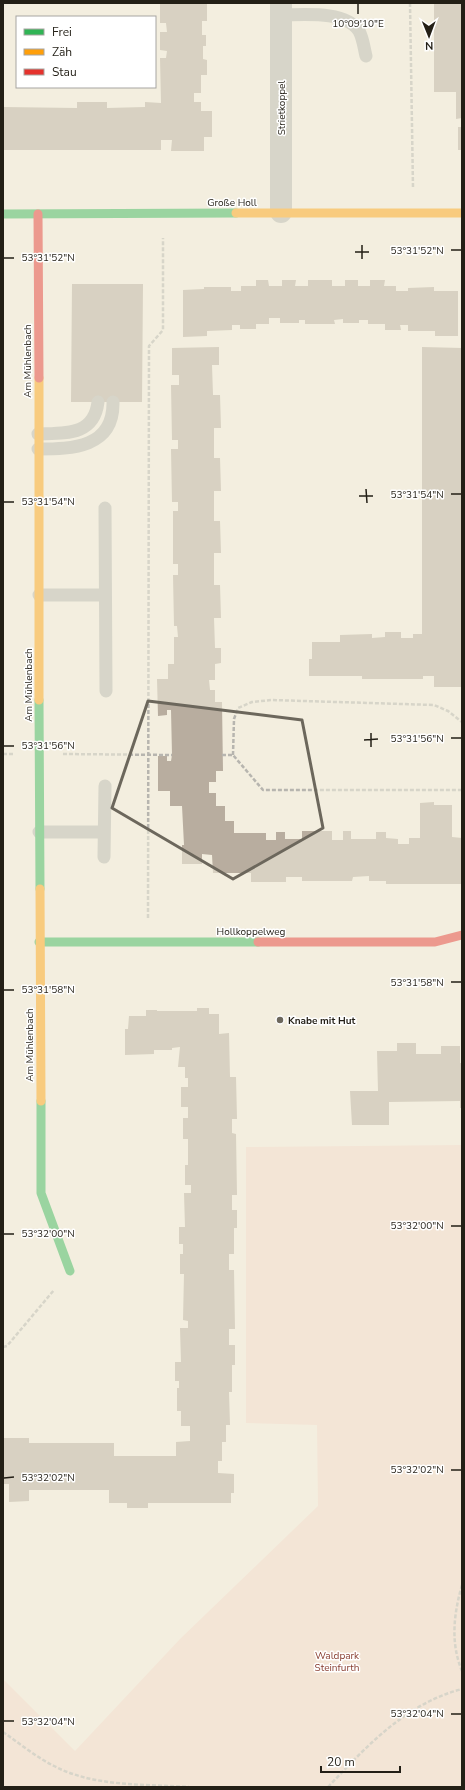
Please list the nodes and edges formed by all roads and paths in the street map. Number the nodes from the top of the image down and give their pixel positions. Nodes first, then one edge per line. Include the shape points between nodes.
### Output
1 (410, 3) edge
2 (281, 9) edge
3 (366, 56) dead end
4 (281, 212) junction
5 (163, 213) junction
6 (414, 213) junction
7 (462, 213) edge
8 (3, 214) edge
9 (38, 214) junction
10 (98, 402) dead end
11 (113, 402) dead end
12 (38, 434) junction
13 (38, 449) junction
14 (105, 508) dead end
15 (38, 595) junction
16 (105, 595) junction
17 (106, 690) dead end
18 (462, 722) edge
19 (39, 754) junction
20 (172, 755) dead end
21 (222, 755) dead end
22 (233, 755) junction
23 (105, 786) dead end
24 (462, 790) edge
25 (39, 832) junction
26 (104, 832) junction
27 (104, 857) dead end
28 (462, 935) edge
29 (39, 942) junction
30 (148, 942) junction
31 (70, 1272) joint
32 (3, 1347) edge
33 (462, 1585) edge
34 (462, 1670) edge
35 (462, 1689) edge
36 (3, 1732) edge
37 (189, 1787) edge
38 (328, 1787) edge

1 - 6 path
2 - 3 lane via 343,20 359,32
2 - 4 street, Strietkoppel
4 - 5 street, Große Holl
4 - 6 street, Große Holl
5 - 9 street, Große Holl
5 - 30 path via 163,330 149,346
6 - 7 street, Große Holl
8 - 9 street, Große Holl
9 - 12 street, Am Mühlenbach
10 - 12 lane via 97,414 82,429 68,433
11 - 13 lane via 113,415 108,426 100,436 86,445 69,449
12 - 13 street, Am Mühlenbach
13 - 15 street, Am Mühlenbach
14 - 16 lane
15 - 16 lane
15 - 19 street, Am Mühlenbach
16 - 17 lane
18 - 22 path via 448,711 434,705 272,700 252,702 238,708 234,719
19 - 20 path
19 - 25 street, Am Mühlenbach
21 - 22 path
22 - 24 path via 264,790
23 - 26 lane
25 - 26 lane
25 - 29 street, Am Mühlenbach
26 - 27 lane
28 - 30 street, Hollkoppelweg via 435,942
29 - 30 street, Hollkoppelweg
29 - 31 street, Am Mühlenbach via 41,1192
31 - 32 path via 7,1346
33 - 34 path via 455,1610 454,1639
35 - 38 path via 439,1697 400,1719 372,1740
36 - 37 path via 53,1766 85,1778 119,1783

